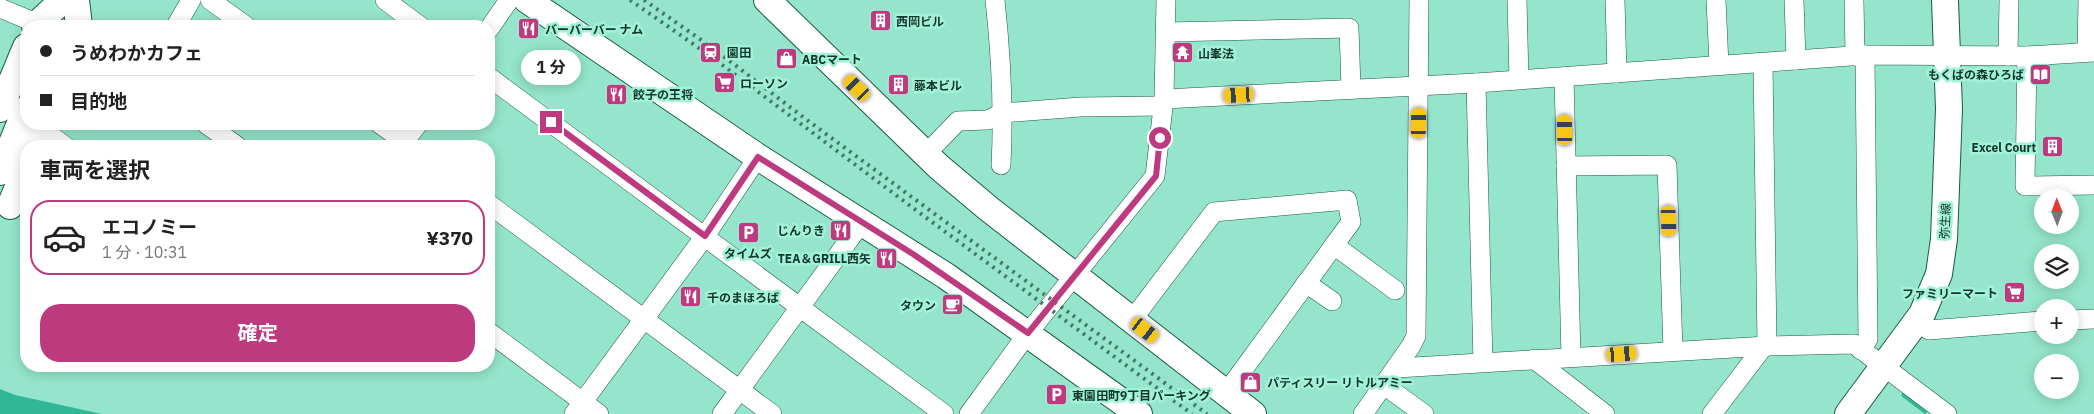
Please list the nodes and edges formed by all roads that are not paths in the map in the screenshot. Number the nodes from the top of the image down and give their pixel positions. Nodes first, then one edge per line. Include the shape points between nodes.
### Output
1 (191, 0) edge
2 (210, 0) edge
3 (385, 0) edge
4 (509, 0) edge
5 (527, 0) edge
6 (767, 0) edge
7 (995, 0) edge
8 (1166, 0) edge
9 (1419, 0) edge
10 (1516, 0) edge
11 (1615, 0) edge
12 (1716, 0) edge
13 (1794, 0) edge
14 (1854, 0) edge
15 (1945, 0) edge
16 (2009, 0) edge
17 (2088, 0) edge
18 (0, 8) edge
19 (61, 14) edge
20 (179, 20) edge
21 (238, 20) edge
22 (412, 20) edge
23 (495, 20) edge
24 (1166, 32) junction
25 (2090, 52) edge
26 (1860, 55) junction
27 (1948, 56) junction
28 (2008, 56) junction
29 (2027, 56) junction
30 (1796, 60) junction
31 (20, 61) edge
32 (1764, 63) junction
33 (1719, 65) junction
34 (1617, 73) junction
35 (1564, 76) junction
36 (1519, 79) junction
37 (495, 81) edge
38 (1476, 83) junction
39 (1419, 86) junction
40 (1351, 89) junction
41 (1163, 103) junction
42 (0, 109) edge
43 (1002, 113) junction
44 (20, 124) edge
45 (214, 130) edge
46 (387, 130) edge
47 (41, 133) edge
48 (54, 140) edge
49 (229, 140) edge
50 (399, 140) edge
51 (926, 154) junction
52 (758, 157) junction
53 (1001, 165) dead end
54 (1566, 166) junction
55 (0, 172) edge
56 (20, 182) edge
57 (2094, 185) edge
58 (10, 206) dead end
59 (495, 208) edge
60 (862, 222) junction
61 (705, 236) junction
62 (1334, 246) junction
63 (1074, 275) junction
64 (1306, 283) junction
65 (1395, 290) dead end
66 (1332, 301) dead end
67 (800, 306) junction
68 (643, 319) junction
69 (2094, 319) edge
70 (1132, 320) junction
71 (2079, 320) edge
72 (1916, 321) junction
73 (2034, 322) edge
74 (1028, 333) junction
75 (495, 337) edge
76 (1766, 346) junction
77 (1861, 350) junction
78 (1673, 351) junction
79 (1571, 357) junction
80 (1534, 359) junction
81 (1483, 362) junction
82 (1882, 367) junction
83 (1397, 368) junction
84 (1384, 385) junction
85 (740, 390) junction
86 (1226, 393) junction
87 (578, 408) edge
88 (599, 414) edge
89 (722, 414) edge
90 (772, 414) edge
91 (944, 414) edge
92 (969, 414) edge
93 (1139, 414) edge
94 (1253, 414) edge
95 (1363, 414) edge
96 (1424, 414) edge
97 (1605, 414) edge
98 (1712, 414) edge
99 (1848, 414) edge
100 (1946, 414) edge

1 - 20 street
2 - 21 street
3 - 22 street
4 - 23 street
5 - 52 street
6 - 51 street
7 - 43 street
8 - 24 street
9 - 39 street
10 - 36 street
11 - 34 street
12 - 33 street
13 - 30 street
14 - 26 street
15 - 27 street, 弥生線
16 - 28 street
17 - 25 street
18 - 19 street
24 - 40 street via 1349,28
24 - 41 street
25 - 29 street
26 - 27 street
26 - 30 street
26 - 77 street via 1868,339
27 - 28 street
27 - 72 street, 弥生線 via 1943,248 1931,296
28 - 29 street
29 - 57 street via 2025,186
30 - 32 street
31 - 42 street
32 - 33 street
32 - 76 street
33 - 34 street
34 - 35 street
35 - 36 street
35 - 54 street
36 - 38 street
37 - 61 street
38 - 39 street
38 - 81 street
39 - 40 street
39 - 83 street via 1416,336
40 - 41 street
41 - 43 street
41 - 63 street via 1156,176
43 - 51 street via 988,120 958,121
43 - 53 street
44 - 55 street
45 - 49 street
46 - 50 street
47 - 48 street
51 - 63 street via 989,209
52 - 60 street
52 - 61 street
54 - 78 street via 1668,165
54 - 79 street
56 - 58 street
59 - 68 street
60 - 67 street
60 - 74 street
61 - 67 street
61 - 68 street
62 - 64 street
62 - 65 street
62 - 70 street via 1351,222 1347,200 1214,212
63 - 70 street
63 - 74 street
64 - 66 street
64 - 86 street
67 - 85 street
67 - 91 street
68 - 85 street
68 - 87 street
69 - 71 street
70 - 86 street
72 - 73 street via 1929,330
72 - 82 street, 弥生線
74 - 92 street
74 - 93 street
75 - 87 street
76 - 77 street via 1854,344
76 - 78 street
76 - 98 street
77 - 82 street
78 - 79 street
79 - 80 street
80 - 81 street
80 - 97 street
81 - 83 street
82 - 99 street, 弥生線
82 - 100 street
83 - 84 street
84 - 95 street
84 - 96 street
85 - 89 street
85 - 90 street
86 - 94 street
87 - 88 street

